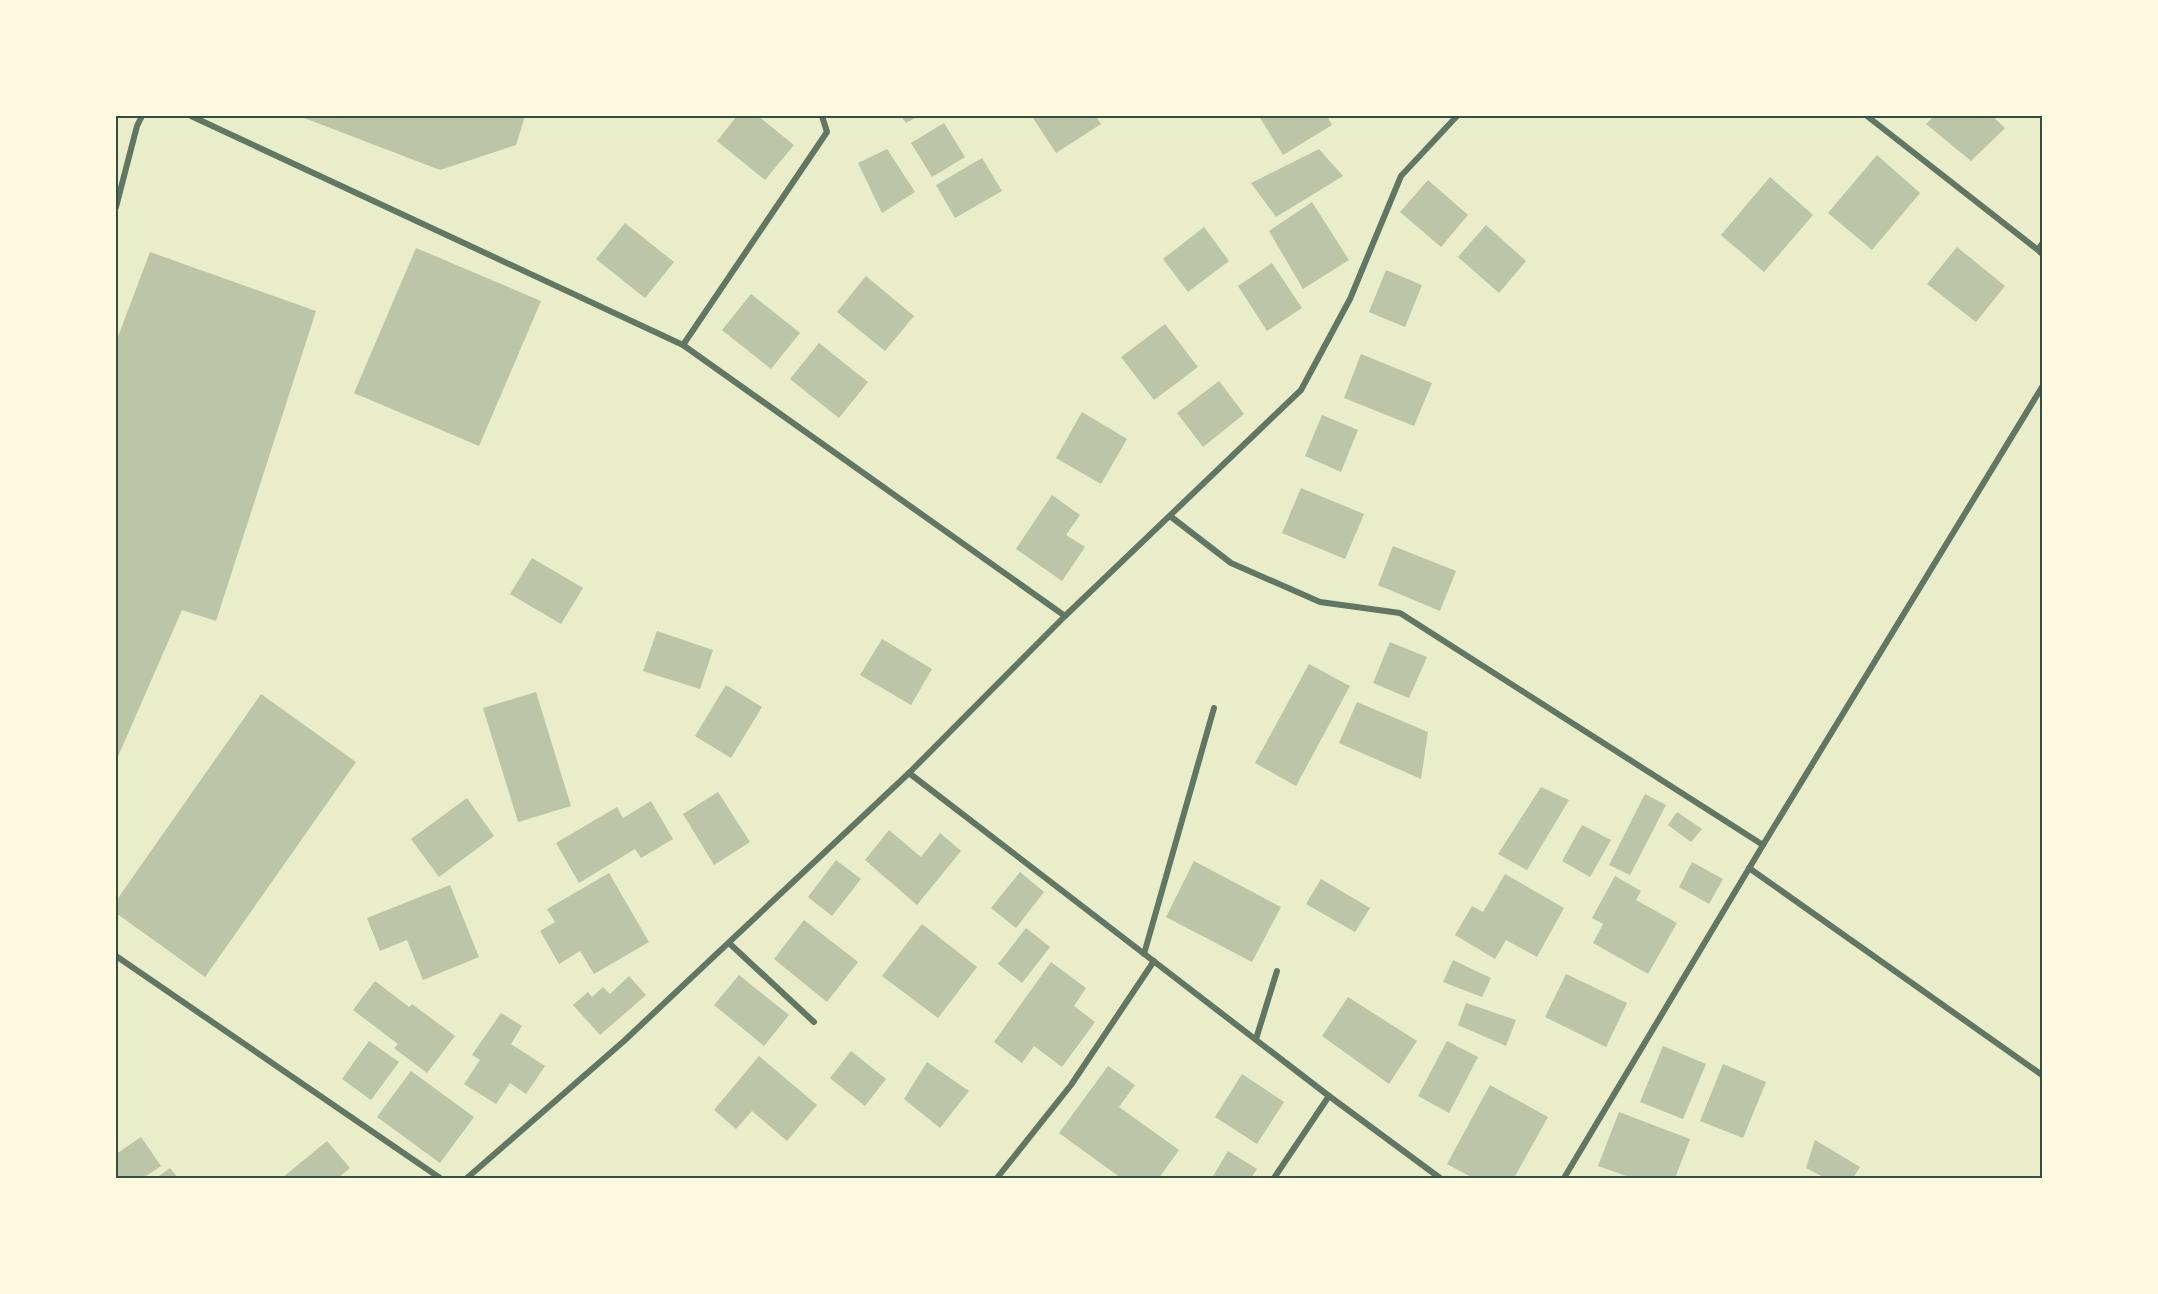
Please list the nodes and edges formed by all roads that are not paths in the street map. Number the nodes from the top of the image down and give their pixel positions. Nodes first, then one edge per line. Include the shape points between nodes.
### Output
1 (142, 116) edge
2 (191, 116) edge
3 (822, 116) edge
4 (1457, 116) edge
5 (1867, 116) edge
6 (116, 207) edge
7 (2043, 244) edge
8 (2040, 252) edge
9 (683, 345) junction
10 (2043, 387) edge
11 (1170, 516) junction
12 (1065, 616) junction
13 (1214, 708) dead end
14 (909, 773) junction
15 (1763, 844) junction
16 (1749, 868) junction
17 (729, 942) junction
18 (1144, 954) junction
19 (116, 956) edge
20 (1154, 961) junction
21 (1277, 971) dead end
22 (814, 1022) dead end
23 (1256, 1039) junction
24 (2043, 1075) edge
25 (1329, 1096) junction
26 (440, 1179) edge
27 (467, 1179) edge
28 (997, 1179) edge
29 (1274, 1179) edge
30 (1440, 1179) edge
31 (1564, 1179) edge

1 - 6 street
2 - 9 street
3 - 9 street via 827,132
4 - 11 street via 1401,176 1350,299 1301,390
5 - 8 street
7 - 8 street
9 - 12 street
10 - 15 street
11 - 12 street
11 - 15 street via 1231,563 1320,602 1400,614
12 - 14 street
13 - 18 street
14 - 17 street
14 - 18 street
15 - 16 street
16 - 24 street
16 - 31 street
17 - 22 street
17 - 27 street
18 - 20 street
19 - 26 street
20 - 23 street
20 - 28 street via 1071,1085
21 - 23 street
23 - 25 street
25 - 29 street
25 - 30 street

